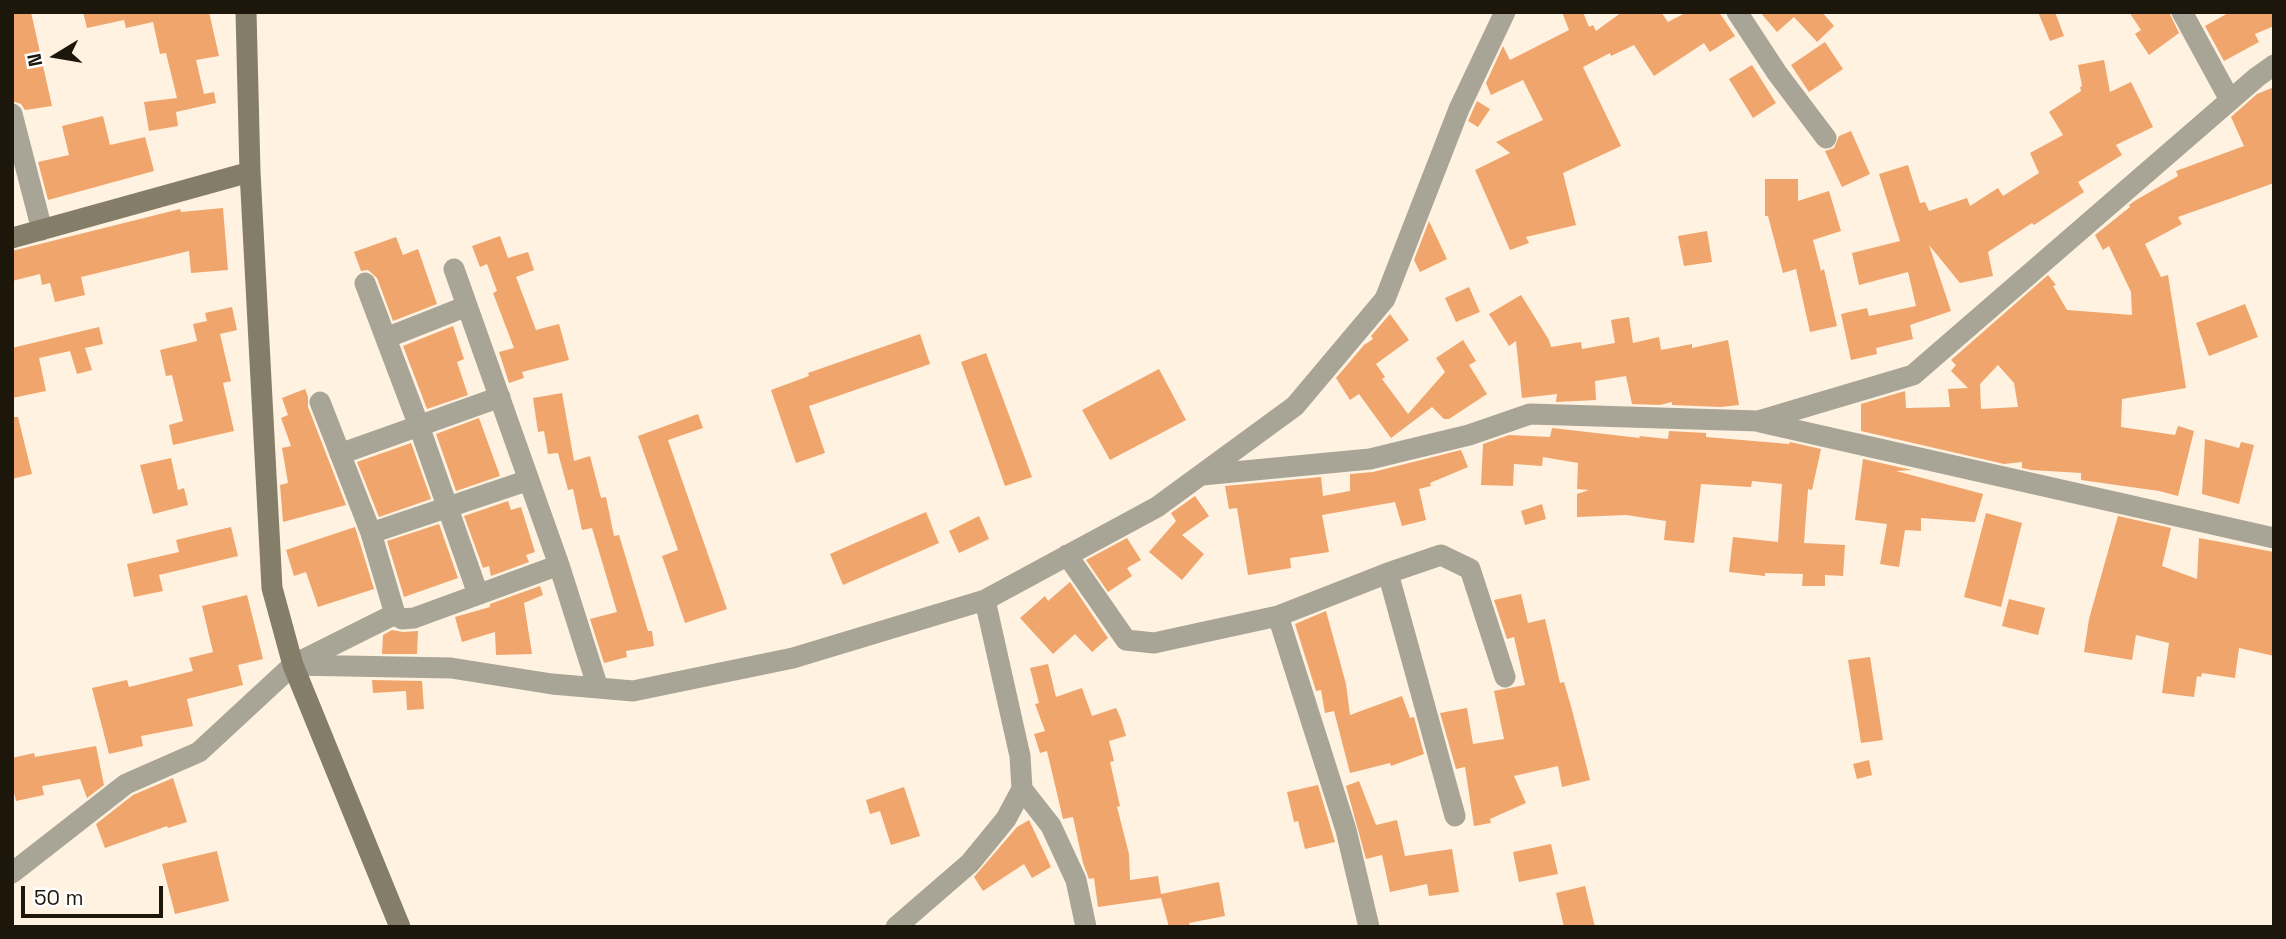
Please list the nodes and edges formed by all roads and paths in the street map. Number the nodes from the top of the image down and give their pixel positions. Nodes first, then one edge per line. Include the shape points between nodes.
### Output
1 (246, 12) edge
2 (1505, 12) edge
3 (1737, 12) edge
4 (2182, 12) edge
5 (2274, 65) edge
6 (2230, 100) junction
7 (12, 114) edge
8 (1826, 138) dead end
9 (250, 172) junction
10 (41, 230) junction
11 (12, 238) edge
12 (454, 269) dead end
13 (365, 283) dead end
14 (467, 306) junction
15 (386, 338) junction
16 (500, 397) junction
17 (320, 402) dead end
18 (1758, 421) junction
19 (419, 426) junction
20 (340, 454) junction
21 (1199, 476) junction
22 (529, 480) junction
23 (448, 507) junction
24 (371, 533) junction
25 (2274, 538) edge
26 (1067, 555) junction
27 (559, 565) junction
28 (1388, 573) junction
29 (478, 594) junction
30 (985, 600) junction
31 (395, 614) junction
32 (1278, 616) junction
33 (293, 665) junction
34 (1505, 677) dead end
35 (598, 688) junction
36 (1021, 789) junction
37 (1455, 816) dead end
38 (12, 873) edge
39 (400, 927) edge
40 (896, 927) edge
41 (1086, 927) edge
42 (1369, 927) edge

1 - 9 street
2 - 21 street via 1459,109 1385,299 1295,406
3 - 8 street
4 - 6 street
5 - 6 street
6 - 18 street via 1913,375
7 - 10 street
9 - 10 street
9 - 33 street via 272,588
10 - 11 street
12 - 14 street
13 - 15 street
14 - 15 street
14 - 16 street
15 - 19 street
16 - 19 street
16 - 22 street
17 - 20 street
18 - 21 street via 1530,414 1469,435 1370,459
18 - 25 street
19 - 20 street
19 - 23 street
20 - 24 street
21 - 26 street via 1157,507
22 - 23 street
22 - 27 street
23 - 24 street
23 - 29 street
24 - 31 street
26 - 30 street
26 - 32 street via 1126,640 1154,643
27 - 29 street
27 - 35 street
28 - 32 street
28 - 34 street via 1441,555 1470,569
28 - 37 street
29 - 31 street via 414,618
30 - 35 street via 793,658 633,691
30 - 36 street via 1020,756
31 - 33 street
32 - 42 street via 1346,830
33 - 35 street via 451,668
33 - 38 street via 199,752 125,784
33 - 39 street
36 - 40 street via 1006,819 970,863
36 - 41 street via 1051,826 1076,880

